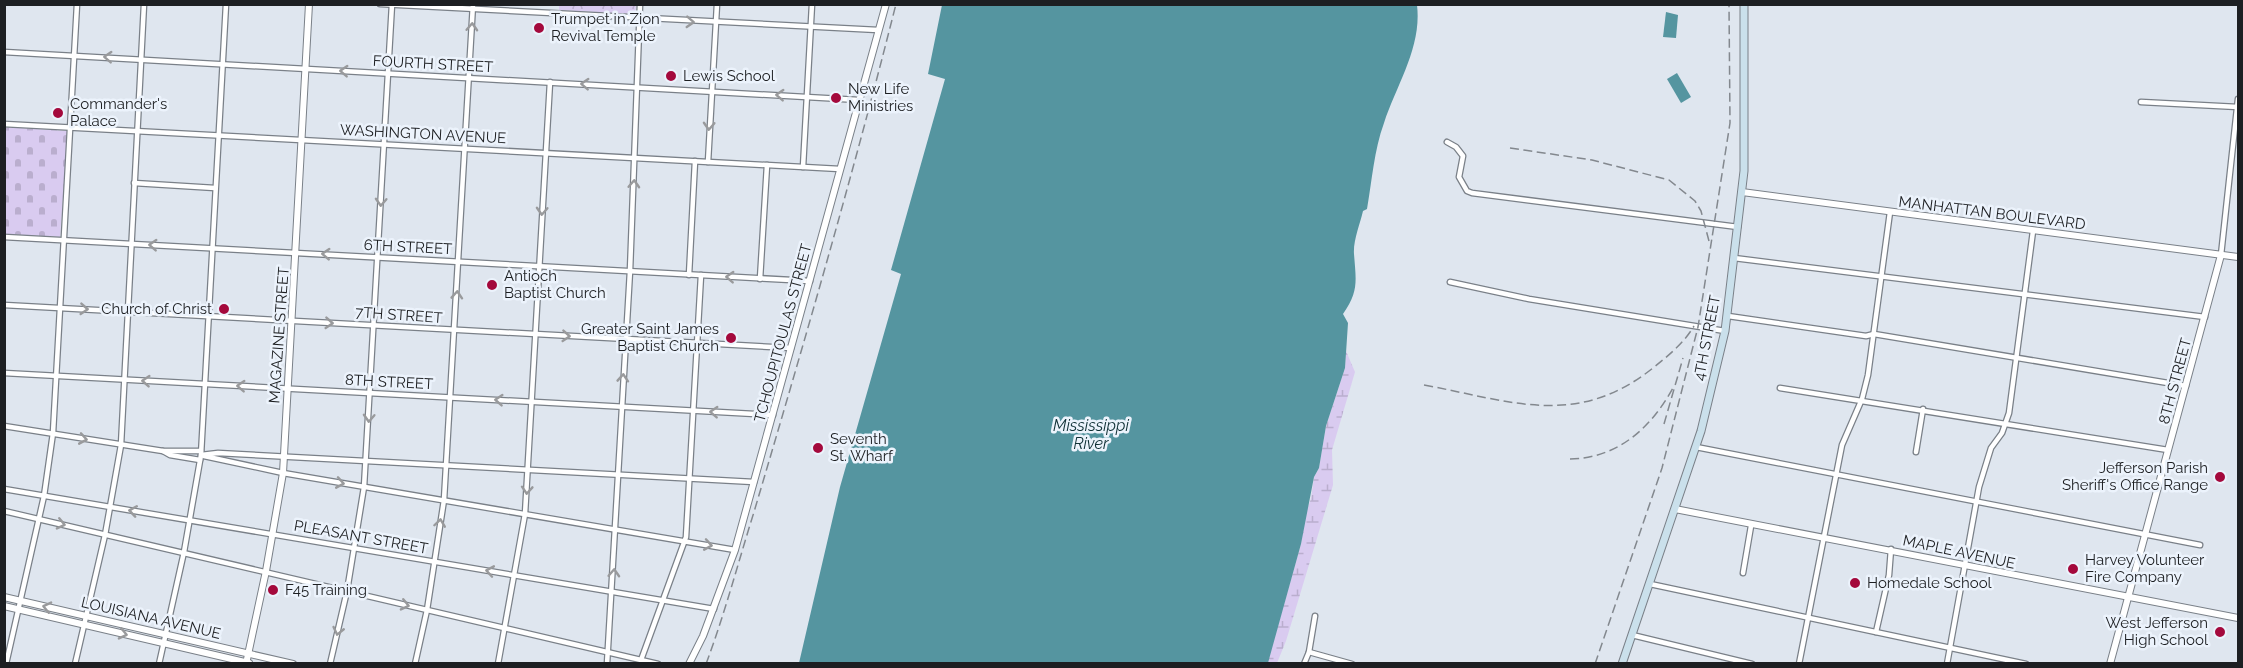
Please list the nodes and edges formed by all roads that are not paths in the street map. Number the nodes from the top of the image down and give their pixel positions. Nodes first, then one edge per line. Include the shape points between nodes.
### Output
1 (77, 4) edge
2 (144, 4) edge
3 (226, 4) edge
4 (309, 4) edge
5 (380, 4) edge
6 (640, 4) edge
7 (717, 4) edge
8 (812, 4) edge
9 (886, 4) edge
10 (1744, 4) edge
11 (392, 5) edge
12 (473, 7) edge
13 (640, 19) junction
14 (716, 23) junction
15 (811, 28) junction
16 (878, 30) junction
17 (4, 52) edge
18 (74, 56) junction
19 (141, 59) junction
20 (223, 63) junction
21 (306, 69) junction
22 (388, 73) junction
23 (469, 78) junction
24 (550, 82) junction
25 (639, 87) junction
26 (711, 91) junction
27 (806, 96) junction
28 (2238, 99) edge
29 (859, 100) junction
30 (2141, 102) dead end
31 (2238, 107) edge
32 (4, 124) edge
33 (72, 128) junction
34 (137, 130) junction
35 (219, 135) junction
36 (302, 140) junction
37 (1447, 142) dead end
38 (384, 144) junction
39 (465, 148) junction
40 (546, 153) junction
41 (636, 158) junction
42 (695, 161) junction
43 (708, 162) junction
44 (767, 165) junction
45 (803, 167) junction
46 (840, 169) junction
47 (134, 183) junction
48 (215, 188) junction
49 (1742, 192) junction
50 (1890, 212) junction
51 (1739, 228) junction
52 (2033, 231) junction
53 (4, 237) edge
54 (64, 240) junction
55 (130, 244) junction
56 (212, 248) junction
57 (296, 253) junction
58 (2221, 255) junction
59 (378, 257) junction
60 (2238, 257) edge
61 (1734, 258) junction
62 (459, 262) junction
63 (539, 266) junction
64 (630, 271) junction
65 (689, 275) junction
66 (701, 275) junction
67 (1882, 276) junction
68 (760, 279) junction
69 (810, 281) junction
70 (1449, 282) dead end
71 (2025, 295) junction
72 (4, 305) edge
73 (61, 307) junction
74 (127, 311) junction
75 (208, 315) junction
76 (1728, 316) junction
77 (2205, 316) junction
78 (292, 320) junction
79 (373, 326) junction
80 (454, 331) junction
81 (1725, 331) junction
82 (536, 334) junction
83 (1874, 334) junction
84 (626, 340) junction
85 (698, 344) junction
86 (791, 348) junction
87 (2015, 357) junction
88 (4, 373) edge
89 (57, 375) junction
90 (123, 379) junction
91 (205, 384) junction
92 (2186, 386) junction
93 (1780, 388) dead end
94 (287, 389) junction
95 (370, 393) junction
96 (451, 397) junction
97 (1862, 399) junction
98 (532, 402) junction
99 (621, 407) junction
100 (1923, 409) junction
101 (693, 411) junction
102 (773, 416) junction
103 (2006, 422) junction
104 (4, 426) edge
105 (53, 434) junction
106 (121, 445) junction
107 (1696, 447) junction
108 (2168, 450) junction
109 (163, 452) junction
110 (1916, 452) dead end
111 (201, 455) junction
112 (284, 457) junction
113 (366, 460) junction
114 (446, 465) junction
115 (529, 470) junction
116 (283, 473) junction
117 (618, 474) junction
118 (1836, 476) junction
119 (690, 478) junction
120 (754, 482) junction
121 (364, 487) junction
122 (4, 489) edge
123 (44, 496) junction
124 (444, 500) junction
125 (1977, 503) junction
126 (110, 507) junction
127 (1675, 509) junction
128 (4, 511) edge
129 (525, 514) junction
130 (39, 519) junction
131 (190, 520) junction
132 (1751, 526) junction
133 (616, 529) junction
134 (274, 534) junction
135 (105, 535) junction
136 (2145, 536) junction
137 (1824, 538) junction
138 (685, 541) junction
139 (2199, 545) dead end
140 (354, 548) junction
141 (735, 549) junction
142 (1890, 549) junction
143 (184, 552) junction
144 (435, 561) junction
145 (1964, 566) junction
146 (266, 571) junction
147 (1743, 573) dead end
148 (515, 575) junction
149 (1650, 584) junction
150 (347, 591) junction
151 (613, 592) junction
152 (2128, 596) junction
153 (4, 597) edge
154 (662, 600) junction
155 (21, 601) junction
156 (4, 606) edge
157 (18, 609) junction
158 (714, 609) junction
159 (427, 610) junction
160 (86, 616) junction
161 (1315, 616) dead end
162 (2238, 618) edge
163 (1808, 619) junction
164 (84, 625) junction
165 (506, 628) junction
166 (1876, 632) junction
167 (166, 634) junction
168 (1632, 634) junction
169 (164, 644) junction
170 (1950, 648) junction
171 (609, 652) junction
172 (1309, 652) junction
173 (248, 653) junction
174 (641, 660) junction
175 (6, 663) edge
176 (75, 663) edge
177 (159, 663) edge
178 (247, 663) edge
179 (289, 663) edge
180 (330, 663) edge
181 (415, 663) edge
182 (498, 663) edge
183 (607, 663) edge
184 (658, 663) edge
185 (689, 663) edge
186 (1304, 663) edge
187 (1352, 663) edge
188 (1622, 663) edge
189 (1752, 663) edge
190 (1799, 663) edge
191 (1947, 663) edge
192 (2025, 663) edge
193 (2110, 663) edge

1 - 18 street
2 - 19 street
3 - 20 street
4 - 21 street, MAGAZINE STREET
5 - 11 street
6 - 13 street
7 - 14 street
8 - 15 street
9 - 16 street, TCHOUPITOULAS STREET
10 - 49 main road, 4TH STREET
11 - 12 street
11 - 22 street
12 - 13 street
23 -> 12 street
13 -> 14 street
13 - 25 street
14 - 15 street
14 - 26 street
15 - 16 street
15 - 27 street
16 - 29 street, TCHOUPITOULAS STREET
17 - 18 street, FOURTH STREET
19 -> 18 street, FOURTH STREET
18 - 33 street
19 - 20 street, FOURTH STREET
19 - 34 street
20 - 21 street, FOURTH STREET
20 - 35 street
22 -> 21 street, FOURTH STREET
21 - 36 street, MAGAZINE STREET
22 - 23 street, FOURTH STREET
22 - 38 street
23 - 24 street, FOURTH STREET
23 - 39 street
25 -> 24 street, FOURTH STREET
24 - 40 street
25 - 26 street, FOURTH STREET
25 - 41 street
27 -> 26 street, FOURTH STREET
26 -> 43 street
27 - 29 street, FOURTH STREET
27 - 45 street
28 - 31 street, 8TH STREET
29 - 46 street, TCHOUPITOULAS STREET
30 - 31 street
31 - 58 street, 8TH STREET
32 - 33 street, WASHINGTON AVENUE
33 - 34 street, WASHINGTON AVENUE
33 - 54 street
34 - 35 street, WASHINGTON AVENUE
34 - 47 street
35 - 36 street, WASHINGTON AVENUE
35 - 48 street
36 - 38 street, WASHINGTON AVENUE
36 - 57 street, MAGAZINE STREET
37 - 51 street via 1463,156 1459,177 1472,193
38 - 39 street, WASHINGTON AVENUE
38 -> 59 street
39 - 40 street, WASHINGTON AVENUE
39 - 62 street
40 - 41 street, WASHINGTON AVENUE
40 -> 63 street
41 - 42 street, WASHINGTON AVENUE
64 -> 41 street
42 - 43 street, WASHINGTON AVENUE
42 - 65 street
43 - 44 street, WASHINGTON AVENUE
44 - 45 street, WASHINGTON AVENUE
44 - 68 street
45 - 46 street, WASHINGTON AVENUE
46 - 69 street, TCHOUPITOULAS STREET
47 - 48 street
47 - 55 street
48 - 56 street
49 - 50 street, MANHATTAN BOULEVARD
49 - 51 main road, 4TH STREET
50 - 52 street, MANHATTAN BOULEVARD
50 - 67 street
51 - 61 main road, 4TH STREET
52 - 58 street, MANHATTAN BOULEVARD
52 - 71 street
53 - 54 street, 6TH STREET
54 - 55 street, 6TH STREET
54 - 73 street
56 -> 55 street, 6TH STREET
55 - 74 street
56 - 57 street, 6TH STREET
56 - 75 street
59 -> 57 street, 6TH STREET
57 - 78 street, MAGAZINE STREET
58 - 60 street, MANHATTAN BOULEVARD
58 - 77 street, 8TH STREET
59 - 62 street, 6TH STREET
59 - 79 street
61 - 67 street
61 - 76 main road, 4TH STREET
62 - 63 street, 6TH STREET
80 -> 62 street
63 - 64 street, 6TH STREET
63 - 82 street
64 - 65 street, 6TH STREET
64 - 84 street
65 - 66 street, 6TH STREET
68 -> 66 street, 6TH STREET
66 - 85 street
67 - 71 street
67 - 83 street
68 - 69 street, 6TH STREET
69 - 86 street, TCHOUPITOULAS STREET
70 - 81 street
71 - 77 street
71 - 87 street
72 - 73 street, 7TH STREET
73 -> 74 street, 7TH STREET
73 - 89 street
74 - 75 street, 7TH STREET
74 - 90 street
75 - 78 street, 7TH STREET
75 - 91 street
76 - 81 main road, 4TH STREET
76 - 83 street
77 - 92 street, 8TH STREET
78 -> 79 street, 7TH STREET
78 - 94 street, MAGAZINE STREET
79 - 80 street, 7TH STREET
79 - 95 street
80 - 82 street, 7TH STREET
80 - 96 street
81 - 107 main road, 4TH STREET
82 -> 84 street, 7TH STREET
82 - 98 street
83 - 87 street
83 - 97 street
84 - 85 street, 7TH STREET
99 -> 84 street
85 - 86 street, 7TH STREET
85 - 101 street
86 - 102 street, TCHOUPITOULAS STREET
87 - 92 street
87 - 103 street
88 - 89 street, 8TH STREET
89 - 90 street, 8TH STREET
89 - 105 street
91 -> 90 street, 8TH STREET
90 - 106 street
94 -> 91 street, 8TH STREET
91 - 111 street
92 - 108 street, 8TH STREET
93 - 97 street
94 - 95 street, 8TH STREET
94 - 112 street, MAGAZINE STREET
95 - 96 street, 8TH STREET
95 -> 113 street
98 -> 96 street, 8TH STREET
96 - 114 street
97 - 100 street
97 - 118 street via 1842,445
98 - 99 street, 8TH STREET
98 - 115 street
99 - 101 street, 8TH STREET
99 - 117 street
100 - 103 street
100 - 110 street
102 -> 101 street, 8TH STREET
101 - 119 street
102 - 120 street, TCHOUPITOULAS STREET
103 - 108 street
103 - 125 street via 1991,448
104 - 105 street
105 -> 106 street
105 - 123 street
106 - 109 street
106 - 126 street
107 - 118 street
107 - 127 main road, 4TH STREET
108 - 136 street, 8TH STREET
109 - 111 street
109 - 111 street via 170,456
111 - 112 street
111 - 116 street
111 - 131 street
112 - 113 street
112 - 116 street, MAGAZINE STREET
113 - 114 street
113 - 121 street
114 - 115 street
114 - 124 street
115 - 117 street
115 -> 129 street
116 -> 121 street
116 - 134 street, MAGAZINE STREET
117 - 119 street
117 - 133 street
118 - 125 street
118 - 137 street
119 - 120 street
119 - 138 street
120 - 141 street, TCHOUPITOULAS STREET
121 - 124 street
121 - 140 street
122 - 123 street, PLEASANT STREET
123 - 126 street, PLEASANT STREET
123 - 130 street
124 - 129 street
144 -> 124 street
125 - 136 street
125 - 145 street
131 -> 126 street, PLEASANT STREET
126 - 135 street
127 - 132 street, MAPLE AVENUE
127 - 149 main road, 4TH STREET
128 - 130 street
129 - 133 street
129 - 148 street
130 -> 135 street
130 - 155 street
131 - 134 street, PLEASANT STREET
131 - 143 street
132 - 137 street, MAPLE AVENUE
132 - 147 street
133 - 138 street
151 -> 133 street
134 - 140 street, PLEASANT STREET
134 - 146 street, MAGAZINE STREET
135 - 143 street
135 - 160 street
136 - 139 street
136 - 152 street, 8TH STREET
137 - 142 street, MAPLE AVENUE
137 - 163 street
138 -> 141 street
138 - 154 street
140 - 144 street, PLEASANT STREET
140 - 150 street
141 - 158 street, TCHOUPITOULAS STREET
142 - 145 street, MAPLE AVENUE
142 - 166 street via 1889,575
143 - 146 street
143 - 167 street
148 -> 144 street, PLEASANT STREET
144 - 159 street
145 - 152 street, MAPLE AVENUE
145 - 170 street
146 - 150 street
146 - 173 street, MAGAZINE STREET
148 - 151 street, PLEASANT STREET
148 - 165 street
149 - 163 street
149 - 168 main road, 4TH STREET
150 -> 159 street
150 -> 180 street
151 - 154 street, PLEASANT STREET
151 - 171 street
152 - 162 street, MAPLE AVENUE
152 - 193 street, 8TH STREET
153 - 155 street, LOUISIANA AVENUE
154 - 158 street, PLEASANT STREET
154 - 174 street
155 - 157 street
160 -> 155 street, LOUISIANA AVENUE
156 - 157 street, LOUISIANA AVENUE
157 - 164 street, LOUISIANA AVENUE
157 - 175 street
158 - 185 street, TCHOUPITOULAS STREET
159 - 165 street
159 - 181 street
160 - 164 street
160 - 167 street, LOUISIANA AVENUE
161 - 172 street
163 - 166 street
163 - 190 street
164 -> 169 street, LOUISIANA AVENUE
164 - 176 street
165 - 171 street
165 - 182 street
166 - 170 street
167 - 169 street
167 - 173 street, LOUISIANA AVENUE
168 - 188 main road, 4TH STREET
168 - 189 street
169 - 177 street
169 - 178 street, LOUISIANA AVENUE
170 - 191 street
170 - 192 street
171 - 174 street
171 - 183 street
172 - 186 street
172 - 187 street
173 - 178 street, MAGAZINE STREET
173 - 179 street, LOUISIANA AVENUE
174 - 184 street

